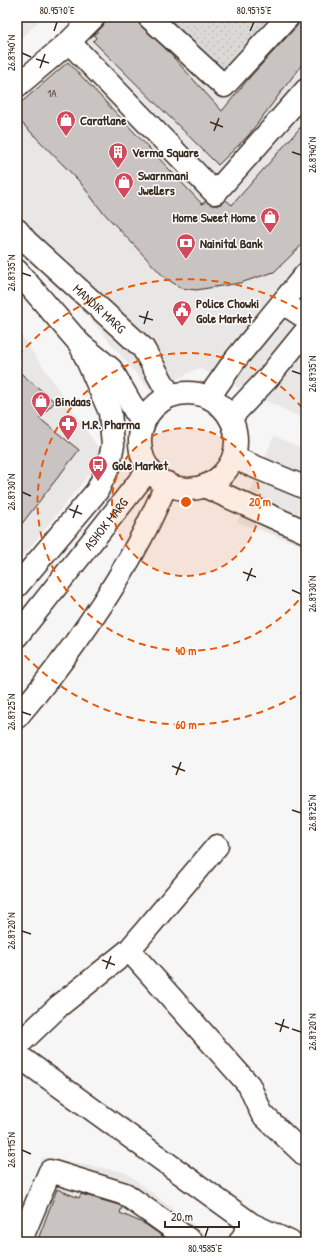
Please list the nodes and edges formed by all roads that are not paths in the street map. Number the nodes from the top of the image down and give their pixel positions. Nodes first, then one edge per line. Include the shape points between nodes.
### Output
1 (94, 17) edge
2 (149, 17) edge
3 (288, 17) edge
4 (69, 42) junction
5 (17, 86) edge
6 (306, 90) edge
7 (17, 230) edge
8 (17, 271) edge
9 (306, 274) edge
10 (283, 303) junction
11 (306, 318) edge
12 (306, 331) edge
13 (80, 344) junction
14 (170, 396) junction
15 (209, 397) junction
16 (231, 417) junction
17 (143, 425) junction
18 (234, 458) junction
19 (148, 469) junction
20 (167, 483) junction
21 (204, 486) junction
22 (306, 488) edge
23 (306, 532) edge
24 (17, 586) edge
25 (17, 636) edge
26 (17, 717) edge
27 (217, 846) dead end
28 (129, 950) junction
29 (17, 1046) edge
30 (17, 1055) edge
31 (306, 1156) edge
32 (245, 1233) edge
33 (20, 1242) edge
34 (192, 1242) edge
35 (290, 1242) edge

1 - 4 street
2 - 3 street via 224,86
4 - 5 street
4 - 6 street via 215,193
7 - 14 street, MANDIR MARG via 143,348
8 - 13 street
9 - 10 street
10 - 11 street
10 - 15 street
12 - 16 street via 267,379
13 - 17 street via 112,368
13 - 24 street via 110,412 113,445 108,468 97,491
14 - 15 street via 195,392
14 - 17 street via 158,402 149,412
15 - 16 street via 221,404
16 - 18 street via 236,430
17 - 19 street via 140,438 141,453
18 - 21 street via 227,470
18 - 22 street
19 - 20 street via 156,478
19 - 25 street, ASHOK MARG
20 - 21 street via 179,488 192,489
20 - 26 street via 142,536 106,595 49,678
21 - 23 street
27 - 28 street
28 - 29 street via 59,1006
28 - 31 street via 249,1086 262,1114
30 - 32 street
32 - 35 street
33 - 34 street via 50,1171 125,1194

